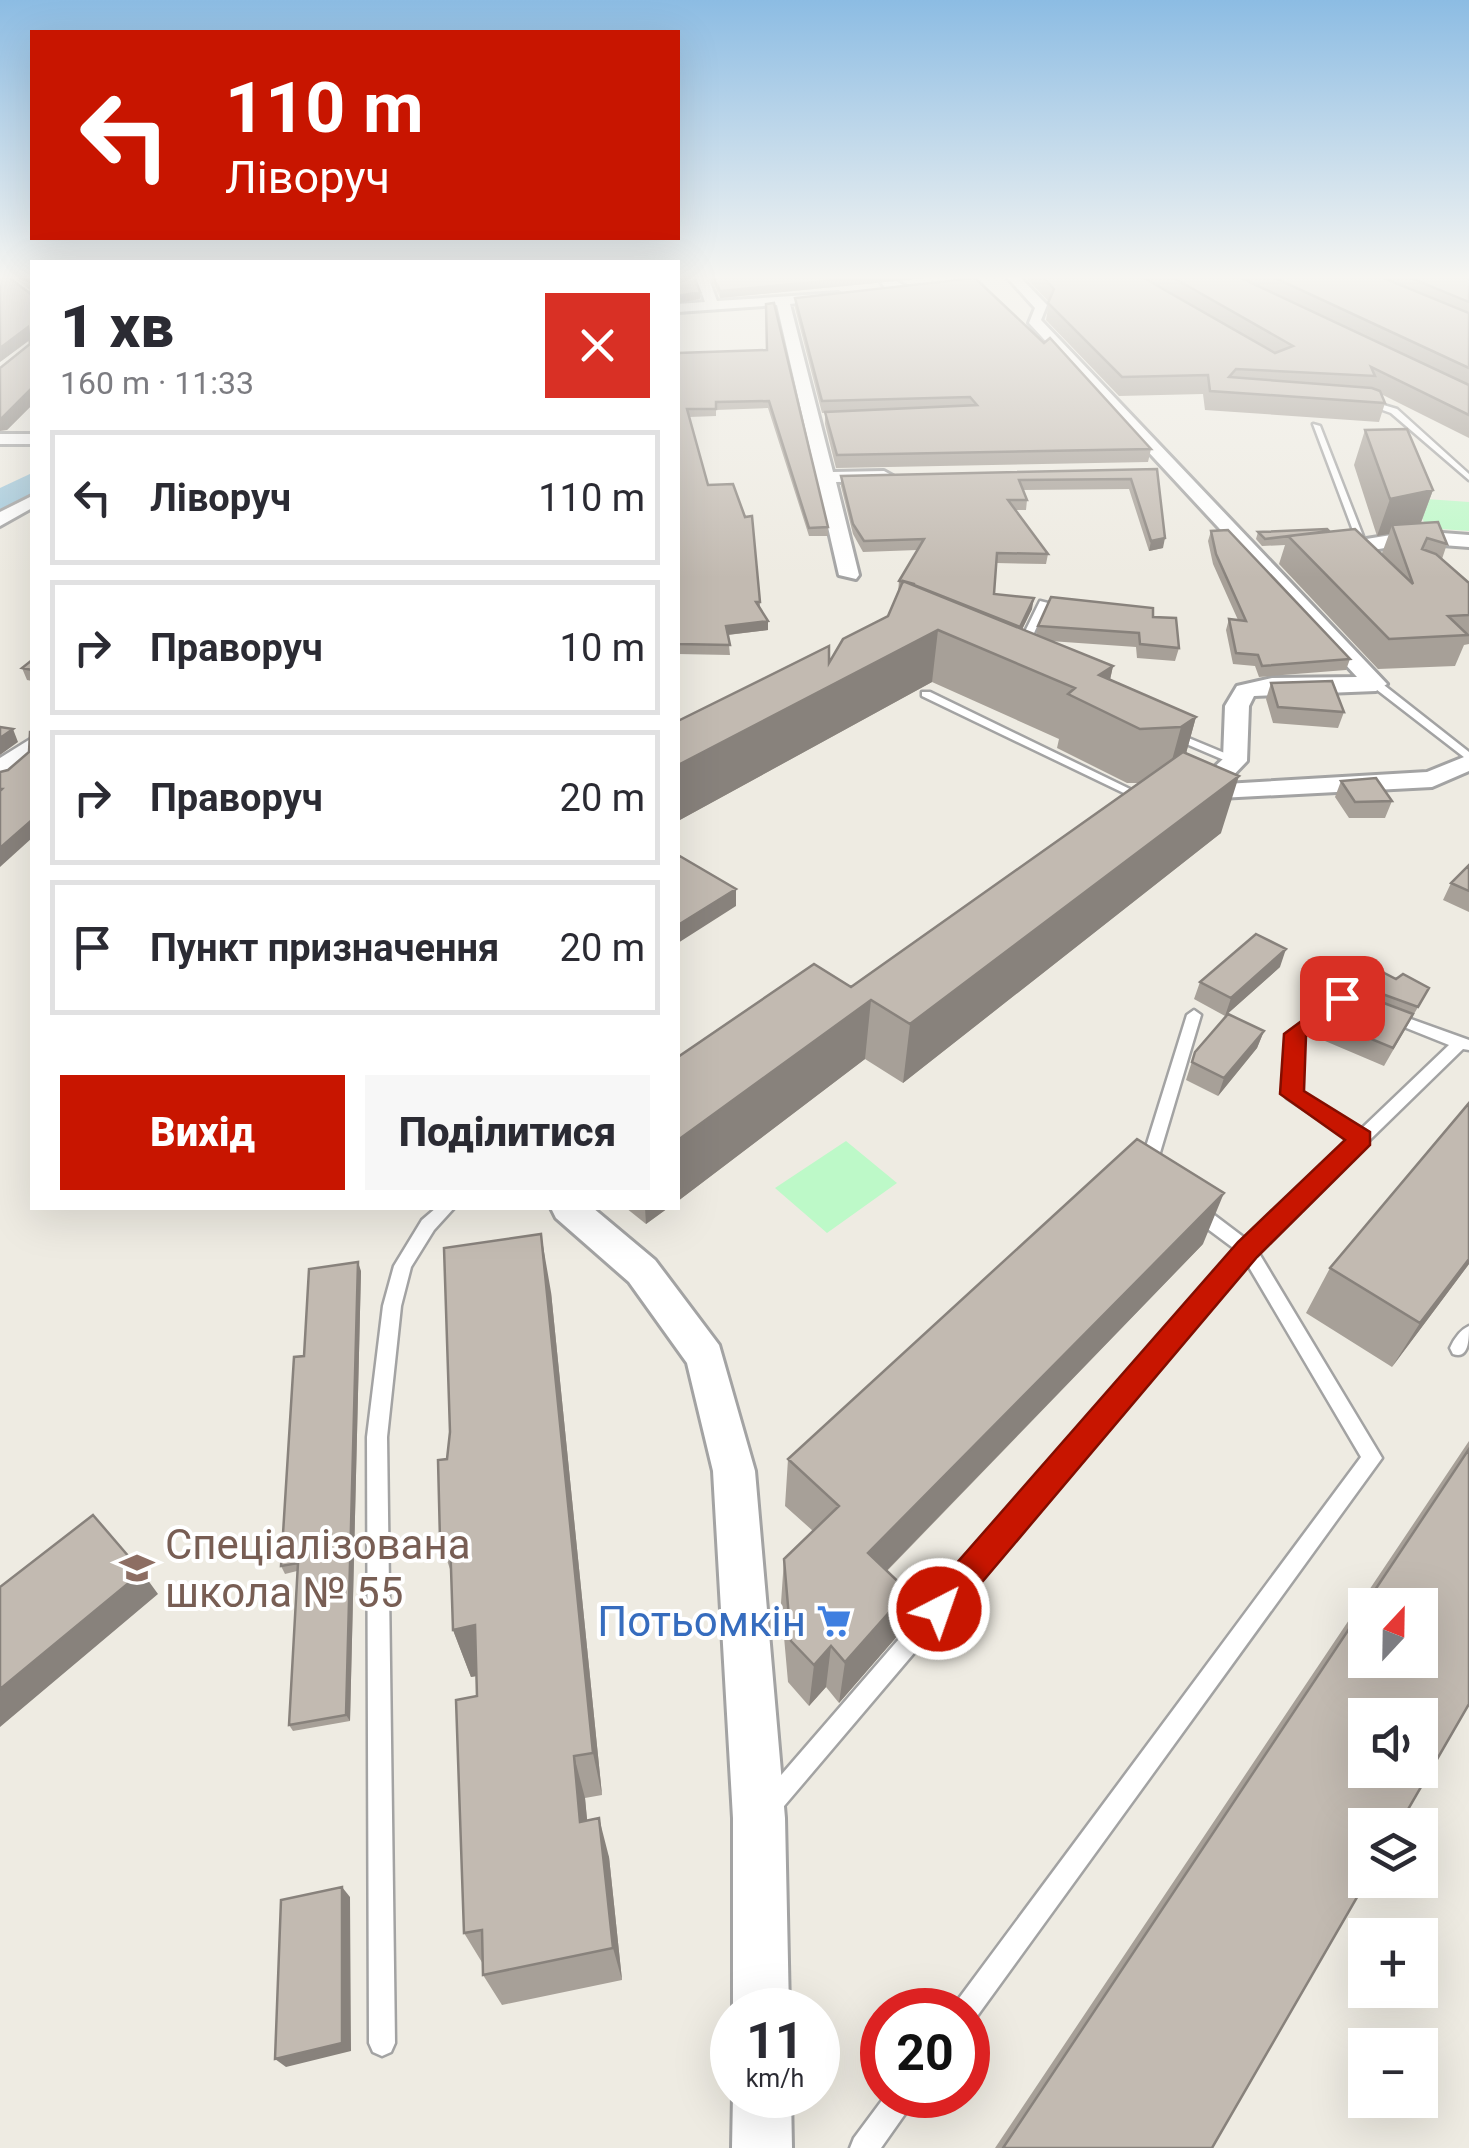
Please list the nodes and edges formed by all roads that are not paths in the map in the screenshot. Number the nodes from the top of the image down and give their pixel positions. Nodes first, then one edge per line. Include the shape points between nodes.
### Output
1 (804, 377) edge
2 (1083, 377) edge
3 (1352, 400) edge
4 (1316, 426) edge
5 (0, 439) edge
6 (30, 439) edge
7 (905, 475) edge
8 (828, 477) junction
9 (1469, 478) edge
10 (30, 503) edge
11 (0, 520) edge
12 (1469, 541) edge
13 (1364, 549) junction
14 (1254, 556) junction
15 (849, 574) dead end
16 (1043, 603) edge
17 (1014, 665) edge
18 (1376, 684) junction
19 (926, 694) edge
20 (1167, 732) edge
21 (30, 750) edge
22 (1469, 760) edge
23 (1234, 762) junction
24 (0, 773) edge
25 (1201, 792) junction
26 (1151, 796) junction
27 (1100, 816) edge
28 (1194, 1015) dead end
29 (1464, 1044) edge
30 (1362, 1139) junction
31 (1160, 1183) edge
32 (1189, 1205) edge
33 (444, 1210) edge
34 (571, 1210) edge
35 (1248, 1250) junction
36 (759, 1818) junction
37 (761, 1988) edge
38 (982, 1988) edge
39 (382, 2043) dead end
40 (762, 2118) edge
41 (887, 2118) edge
42 (762, 2148) edge
43 (864, 2148) edge

1 - 8 street
2 - 14 street via 1164,471
3 - 9 lane via 1394,410
4 - 13 lane
5 - 6 street
7 - 8 street
8 - 15 street
10 - 11 street
12 - 13 street via 1416,537
13 - 14 street
14 - 18 street
16 - 17 lane
18 - 22 lane
18 - 23 street via 1272,685 1245,692 1236,706
19 - 26 lane
20 - 23 lane
21 - 24 street
22 - 25 street via 1432,779
23 - 25 street
25 - 26 street
26 - 27 street
28 - 31 lane via 1146,1172
29 - 30 lane
29 - 30 lane via 1342,998 1295,1034 1292,1094
30 - 35 lane
32 - 35 lane
33 - 39 lane via 403,1266 377,1437
34 - 36 street via 642,1271 705,1357 734,1470
35 - 36 lane
35 - 38 lane via 1372,1458
36 - 37 street
40 - 42 street
41 - 43 lane

